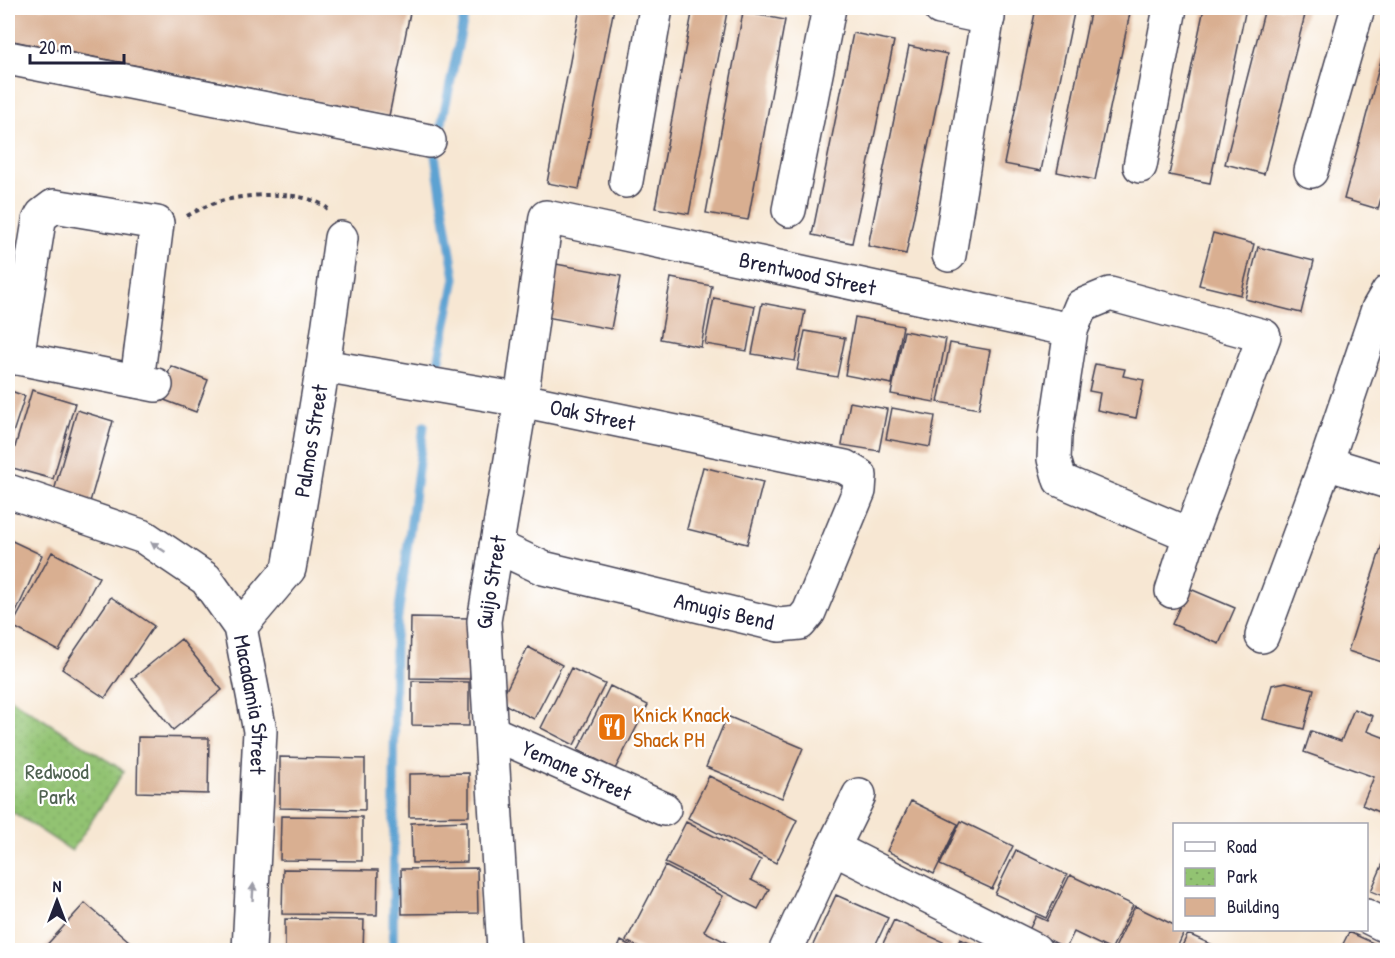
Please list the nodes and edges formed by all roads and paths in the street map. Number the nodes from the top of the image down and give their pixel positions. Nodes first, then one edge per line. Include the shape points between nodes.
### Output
1 (656, 8) edge
2 (829, 8) edge
3 (940, 8) edge
4 (1170, 8) edge
5 (1358, 8) edge
6 (988, 13) edge
7 (8, 58) edge
8 (429, 141) dead end
9 (1140, 166) dead end
10 (1311, 171) dead end
11 (626, 181) dead end
12 (789, 210) dead end
13 (546, 217) joint
14 (157, 223) junction
15 (341, 238) joint
16 (949, 255) dead end
17 (1388, 292) edge
18 (1071, 330) junction
19 (12, 357) edge
20 (323, 366) junction
21 (521, 400) junction
22 (1326, 463) junction
23 (860, 476) joint
24 (1388, 482) edge
25 (8, 490) edge
26 (1190, 535) junction
27 (495, 546) junction
28 (1172, 591) dead end
29 (240, 627) junction
30 (1262, 636) dead end
31 (491, 732) junction
32 (860, 795) dead end
33 (664, 809) dead end
34 (833, 848) junction
35 (1368, 917) edge
36 (1388, 927) edge
37 (249, 951) edge
38 (504, 951) edge
39 (786, 951) edge
40 (1035, 951) edge

1 - 11 street
2 - 12 street
3 - 6 street
4 - 9 street
5 - 10 street
6 - 16 street
7 - 8 street
13 - 18 street, Brentwood Street
13 - 21 street, Guijo Street
14 - 15 path via 181,219 220,201 245,197 311,198 332,212
14 - 19 street via 54,206 46,210 39,221
14 - 19 street via 147,383
15 - 20 street, Palmos Street
17 - 22 street via 1378,309
18 - 26 street via 1055,436 1054,459 1060,480
18 - 26 street via 1081,306 1110,294 1264,336
20 - 21 street, Oak Street
20 - 29 street, Palmos Street via 289,569
21 - 23 street, Oak Street via 845,467
21 - 27 street, Guijo Street
22 - 24 street
22 - 30 street
23 - 27 street, Amugis Bend via 860,492 809,612 800,623 780,625 543,568
29 -> 25 street, Macadamia Street via 206,579 144,537
26 - 28 street
27 - 31 street, Guijo Street via 484,621
37 -> 29 street, Macadamia Street via 260,732
31 - 33 street, Yemane Street
31 - 38 street, Guijo Street
32 - 34 street
34 - 39 street
34 - 40 street
35 - 36 street

